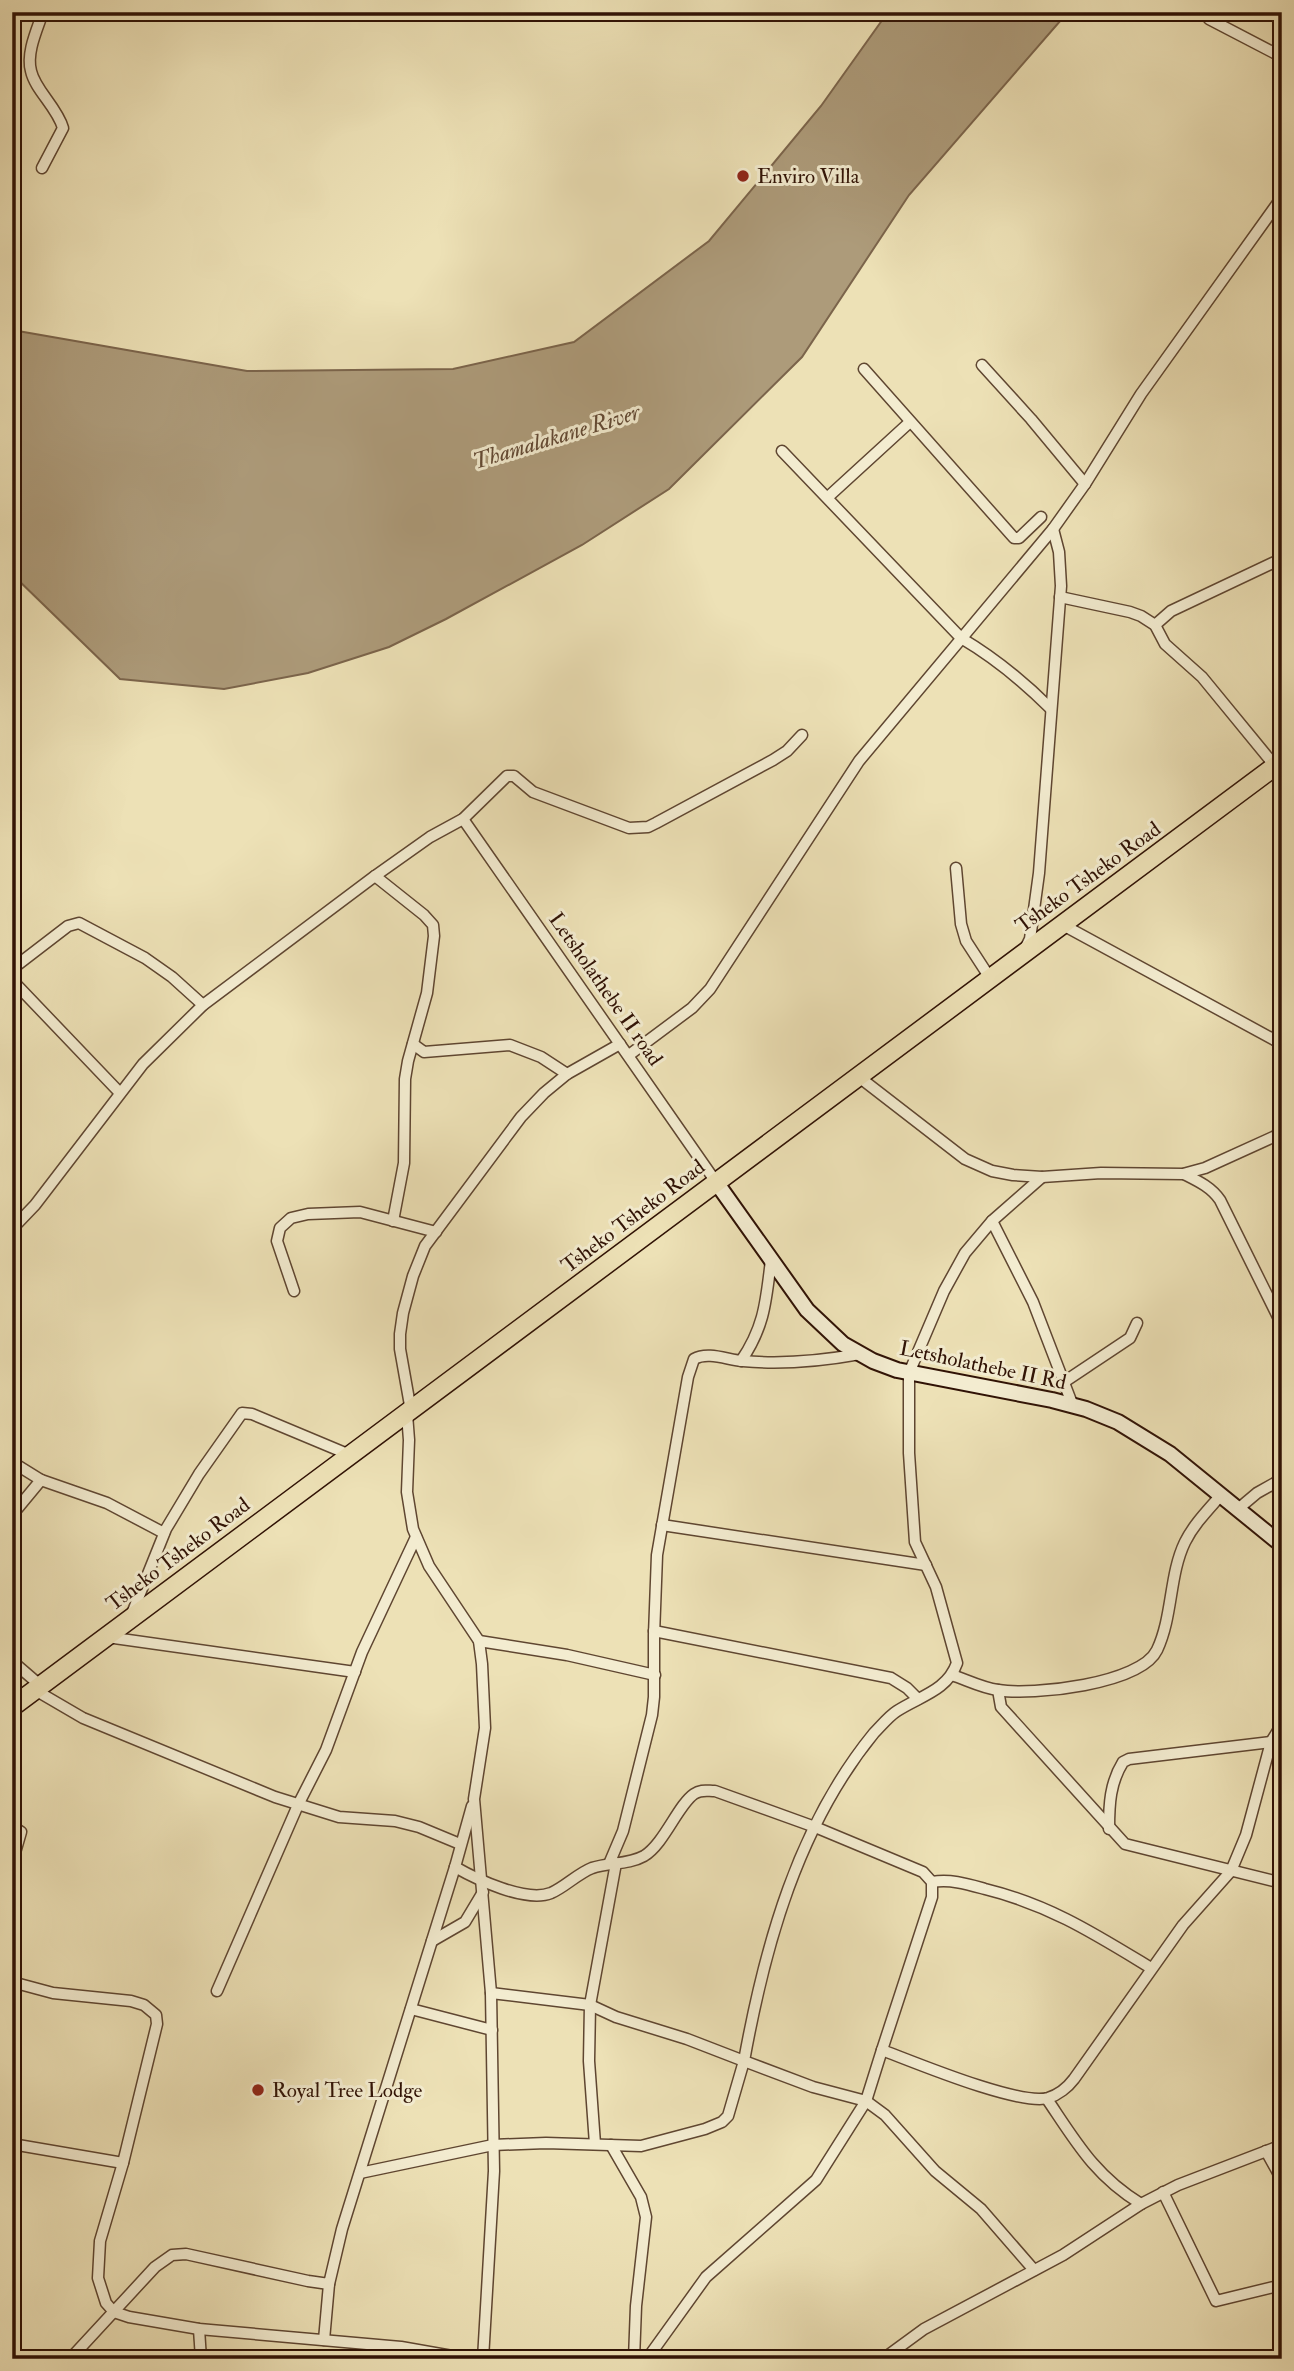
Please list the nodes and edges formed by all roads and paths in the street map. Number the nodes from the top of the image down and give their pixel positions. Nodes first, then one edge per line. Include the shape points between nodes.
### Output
1 (43, 12) edge
2 (1209, 19) dead end
3 (1282, 58) edge
4 (42, 168) dead end
5 (1280, 206) edge
6 (982, 365) dead end
7 (864, 369) dead end
8 (910, 422) junction
9 (782, 451) dead end
10 (1085, 484) junction
11 (828, 497) junction
12 (1041, 517) dead end
13 (1053, 529) junction
14 (1279, 560) dead end
15 (1060, 597) junction
16 (1155, 625) junction
17 (961, 638) junction
18 (1051, 709) junction
19 (802, 735) dead end
20 (1279, 764) edge
21 (463, 819) junction
22 (956, 868) dead end
23 (375, 876) junction
24 (1063, 925) junction
25 (1022, 954) junction
26 (12, 969) edge
27 (990, 978) junction
28 (12, 979) edge
29 (203, 1005) junction
30 (413, 1044) junction
31 (620, 1044) junction
32 (1282, 1044) edge
33 (629, 1055) junction
34 (566, 1073) junction
35 (859, 1077) junction
36 (120, 1093) junction
37 (1282, 1133) edge
38 (1183, 1174) junction
39 (1042, 1177) junction
40 (716, 1182) junction
41 (393, 1221) junction
42 (992, 1221) junction
43 (12, 1229) edge
44 (436, 1232) junction
45 (772, 1260) junction
46 (294, 1291) dead end
47 (1137, 1323) dead end
48 (1282, 1325) edge
49 (860, 1354) junction
50 (741, 1361) junction
51 (909, 1373) junction
52 (1064, 1382) junction
53 (1073, 1406) junction
54 (409, 1412) junction
55 (350, 1455) junction
56 (12, 1462) edge
57 (1282, 1479) edge
58 (41, 1480) junction
59 (1220, 1495) junction
60 (1238, 1509) junction
61 (12, 1515) edge
62 (662, 1525) junction
63 (164, 1533) junction
64 (416, 1537) junction
65 (1282, 1545) edge
66 (926, 1565) junction
67 (129, 1620) junction
68 (654, 1631) junction
69 (107, 1637) junction
70 (479, 1641) junction
71 (12, 1661) edge
72 (355, 1672) junction
73 (655, 1675) junction
74 (952, 1675) junction
75 (38, 1688) junction
76 (998, 1690) junction
77 (918, 1699) junction
78 (12, 1706) edge
79 (1282, 1724) edge
80 (1271, 1742) junction
81 (474, 1799) junction
82 (298, 1805) junction
83 (12, 1826) edge
84 (816, 1827) junction
85 (1109, 1829) junction
86 (460, 1843) junction
87 (12, 1863) edge
88 (613, 1863) junction
89 (455, 1867) junction
90 (1231, 1871) junction
91 (932, 1882) junction
92 (1282, 1882) edge
93 (483, 1886) junction
94 (432, 1941) junction
95 (1151, 1968) junction
96 (12, 1982) edge
97 (217, 1991) dead end
98 (491, 1993) junction
99 (590, 2005) junction
100 (411, 2009) junction
101 (492, 2030) junction
102 (882, 2050) junction
103 (744, 2061) junction
104 (1047, 2099) junction
105 (866, 2101) junction
106 (12, 2144) edge
107 (595, 2144) junction
108 (493, 2145) junction
109 (611, 2145) junction
110 (1282, 2145) edge
111 (1266, 2151) junction
112 (123, 2163) junction
113 (360, 2172) junction
114 (1282, 2180) edge
115 (1163, 2192) junction
116 (1141, 2204) junction
117 (1034, 2270) junction
118 (329, 2284) junction
119 (1282, 2286) edge
120 (114, 2312) junction
121 (199, 2329) junction
122 (324, 2340) junction
123 (70, 2359) edge
124 (201, 2359) edge
125 (469, 2359) edge
126 (483, 2359) edge
127 (634, 2359) edge
128 (647, 2359) edge
129 (883, 2359) edge

1 - 4 street via 30,59 31,73 63,128
2 - 3 street
5 - 10 street via 1141,394
6 - 10 street
7 - 8 street
8 - 11 street
8 - 12 street via 1014,538
9 - 11 street
10 - 13 street
11 - 17 street
13 - 15 street via 1060,559
13 - 17 street
14 - 16 street via 1171,611
15 - 16 street via 1130,612
15 - 18 street
16 - 20 street via 1165,644 1202,677
17 - 18 street via 1013,673
17 - 33 street via 859,761 710,989
18 - 25 street via 1035,906 1030,939
19 - 21 street via 773,760 648,827 629,828 571,807 533,792 510,775
20 - 24 highway, Tsheko Tsheko Road
21 - 23 street
21 - 31 street, Letsholathebe II road
22 - 27 street via 966,941
23 - 29 street
23 - 30 street via 433,925 430,972
24 - 25 highway, Tsheko Tsheko Road
24 - 32 street
25 - 27 highway, Tsheko Tsheko Road
26 - 29 street via 68,926 79,923 145,958
27 - 35 highway, Tsheko Tsheko Road
28 - 36 street
29 - 36 street via 167,1038
30 - 34 street via 424,1052 510,1045
30 - 41 street via 405,1079 404,1164
31 - 33 street, Letsholathebe II road
31 - 34 street
33 - 40 street, Letsholathebe II road
34 - 44 street via 521,1116
35 - 39 street via 965,1159 992,1171
35 - 40 highway, Tsheko Tsheko Road
36 - 43 street
37 - 38 street
38 - 39 street
38 - 48 street via 1220,1200
39 - 42 street
40 - 45 street, Letsholathebe II Rd
40 - 54 highway, Tsheko Tsheko Road
41 - 44 street
41 - 46 street via 360,1212 291,1218 280,1228 277,1241
42 - 51 street via 952,1275
42 - 52 street via 1033,1302
44 - 54 street via 419,1260 403,1313 400,1349
45 - 49 street, Letsholathebe II Rd via 807,1310
45 - 50 street via 763,1319
47 - 52 street via 1130,1338
49 - 50 street via 810,1362
49 - 51 street, Letsholathebe II Rd
50 - 62 street via 708,1355 694,1359
51 - 53 street, Letsholathebe II Rd
51 - 66 street via 913,1531
52 - 53 street
53 - 59 street, Letsholathebe II Rd via 1143,1436
54 - 55 highway, Tsheko Tsheko Road
54 - 64 street via 407,1492
55 - 63 street via 244,1412
55 - 67 highway, Tsheko Tsheko Road
56 - 58 street
57 - 60 street
58 - 61 street
58 - 63 street via 107,1503
59 - 60 street, Letsholathebe II Rd
59 - 76 street via 1185,1542 1157,1651 1148,1662 1090,1685 1041,1692
60 - 65 street, Letsholathebe II Rd
62 - 66 street
62 - 68 street
63 - 67 street
64 - 70 street via 429,1566
64 - 72 street
66 - 74 street via 955,1652
67 - 69 highway, Tsheko Tsheko Road
68 - 73 street
68 - 77 street via 891,1678
69 - 72 street
69 - 75 highway, Tsheko Tsheko Road
70 - 73 street
70 - 81 street via 485,1728
71 - 75 street
72 - 82 street via 326,1750
73 - 88 street via 652,1715
74 - 76 street
74 - 77 street
75 - 78 highway, Tsheko Tsheko Road
75 - 82 street via 83,1718
76 - 85 street via 1001,1707
77 - 84 street via 895,1712 876,1732 846,1772
79 - 80 street
80 - 85 street via 1123,1762 1112,1783
80 - 90 street via 1246,1835
81 - 86 street
81 - 93 street
82 - 86 street via 339,1817 395,1821
82 - 97 street
83 - 87 street via 21,1832
84 - 88 street via 702,1790 689,1798 645,1855
84 - 91 street via 923,1872
84 - 103 street via 786,1894
85 - 90 street via 1129,1846
86 - 89 street
88 - 93 street via 591,1868 542,1895
88 - 99 street
89 - 93 street
89 - 94 street
90 - 92 street
90 - 95 street
91 - 95 street via 956,1881 1036,1904
91 - 102 street via 932,1897
93 - 94 street via 471,1915
93 - 98 street
94 - 100 street
95 - 104 street via 1069,2085
96 - 112 street via 54,1993 131,2001 156,2015
98 - 99 street
98 - 101 street
99 - 103 street
99 - 107 street
100 - 101 street
100 - 113 street
101 - 108 street
102 - 104 street via 981,2087
102 - 105 street
103 - 105 street
103 - 109 street via 731,2110 722,2122 641,2146
104 - 116 street via 1094,2166
105 - 117 street via 885,2115 935,2171 981,2209
105 - 128 street via 816,2180 706,2277
106 - 112 street
107 - 108 street
107 - 109 street
108 - 113 street
108 - 126 street
109 - 127 street via 646,2217
110 - 111 street
111 - 114 street
111 - 115 street
112 - 120 street via 97,2262 101,2293
113 - 118 street
115 - 116 street
115 - 119 street via 1216,2301
116 - 117 street
117 - 129 street via 924,2329
118 - 120 street via 186,2254 172,2255
118 - 122 street
120 - 121 street
120 - 123 street
121 - 122 street
121 - 124 street
122 - 125 street

